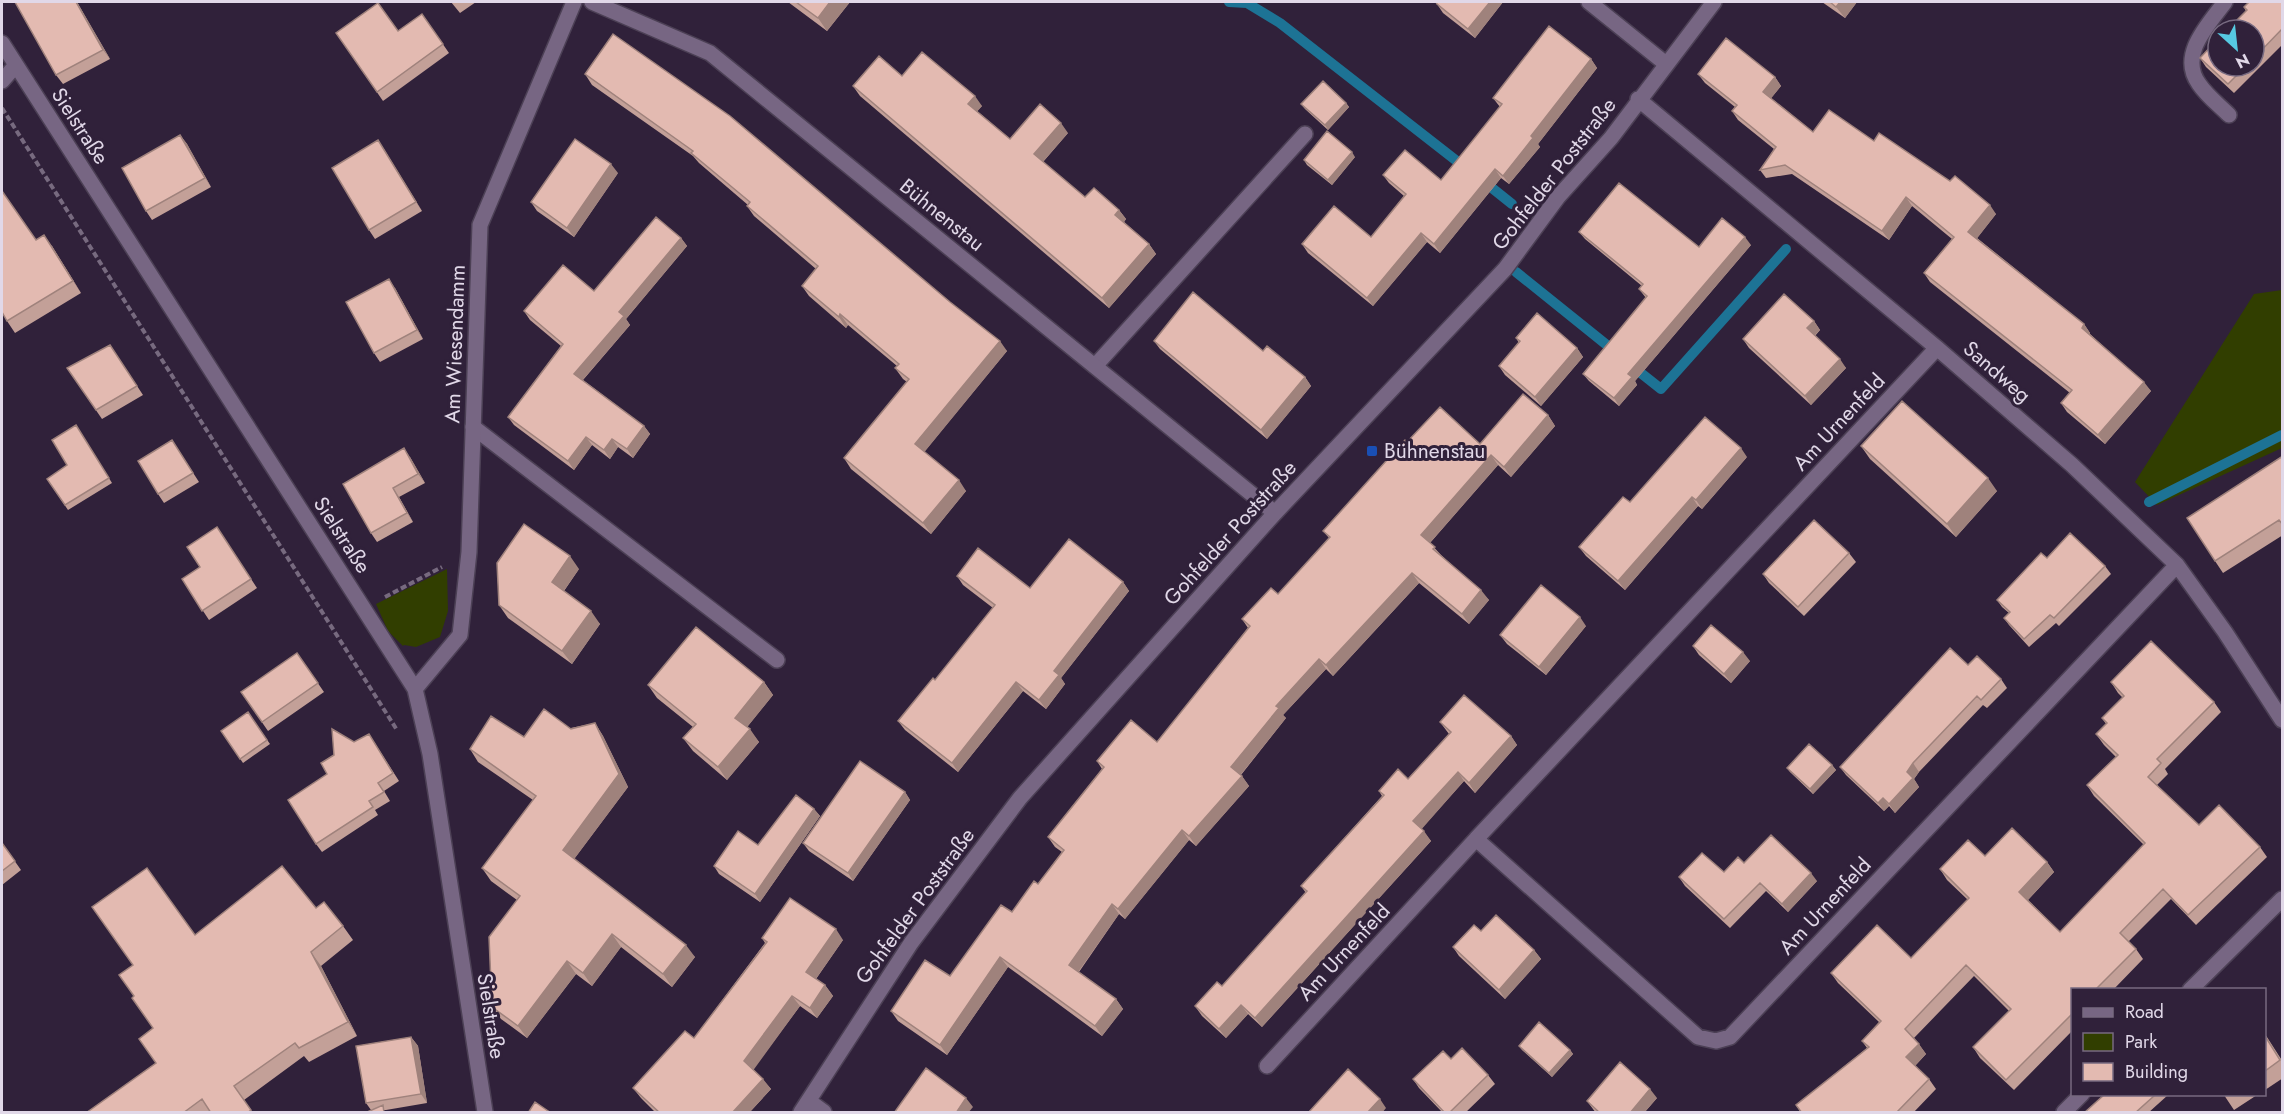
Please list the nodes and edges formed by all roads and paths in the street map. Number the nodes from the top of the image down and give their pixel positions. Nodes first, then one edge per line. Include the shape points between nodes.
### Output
1 (574, 2) edge
2 (592, 2) edge
3 (1589, 2) edge
4 (1714, 2) edge
5 (2225, 2) edge
6 (2, 43) edge
7 (1666, 64) junction
8 (16, 65) junction
9 (2, 81) edge
10 (1638, 99) junction
11 (2, 108) edge
12 (2229, 115) dead end
13 (1305, 134) dead end
14 (1937, 348) junction
15 (1095, 366) junction
16 (473, 427) junction
17 (1275, 513) junction
18 (469, 552) junction
19 (2177, 565) junction
20 (364, 608) junction
21 (777, 660) dead end
22 (415, 689) junction
23 (2283, 720) edge
24 (397, 730) dead end
25 (1476, 839) junction
26 (2283, 899) edge
27 (2192, 988) edge
28 (1267, 1066) dead end
29 (2081, 1096) edge
30 (805, 1107) edge
31 (485, 1113) edge
32 (824, 1113) edge
33 (2064, 1113) edge

1 - 16 street, Am Wiesendamm via 480,225
2 - 15 street, Bühnenstau via 710,53
3 - 7 street
4 - 7 street, Gohfelder Poststraße
5 - 12 street via 2193,48 2191,65 2198,84
6 - 8 street, Sielstraße
7 - 10 street, Gohfelder Poststraße
8 - 9 street
8 - 20 street, Sielstraße
10 - 14 street, Sandweg
10 - 17 street, Gohfelder Poststraße via 1506,269
11 - 24 path
13 - 15 street
14 - 19 street, Sandweg via 2072,465
14 - 25 street, Am Urnenfeld
15 - 17 street, Bühnenstau
16 - 18 street, Am Wiesendamm
16 - 21 street
17 - 30 street, Gohfelder Poststraße via 1020,798 911,943
18 - 20 path
18 - 22 street, Am Wiesendamm via 460,635
19 - 23 street, Sandweg
19 - 25 street, Am Urnenfeld via 1730,1037 1716,1041 1698,1037
20 - 22 street, Sielstraße
22 - 31 street, Sielstraße via 430,753
25 - 28 street, Am Urnenfeld
26 - 27 street
29 - 33 street
30 - 32 street

